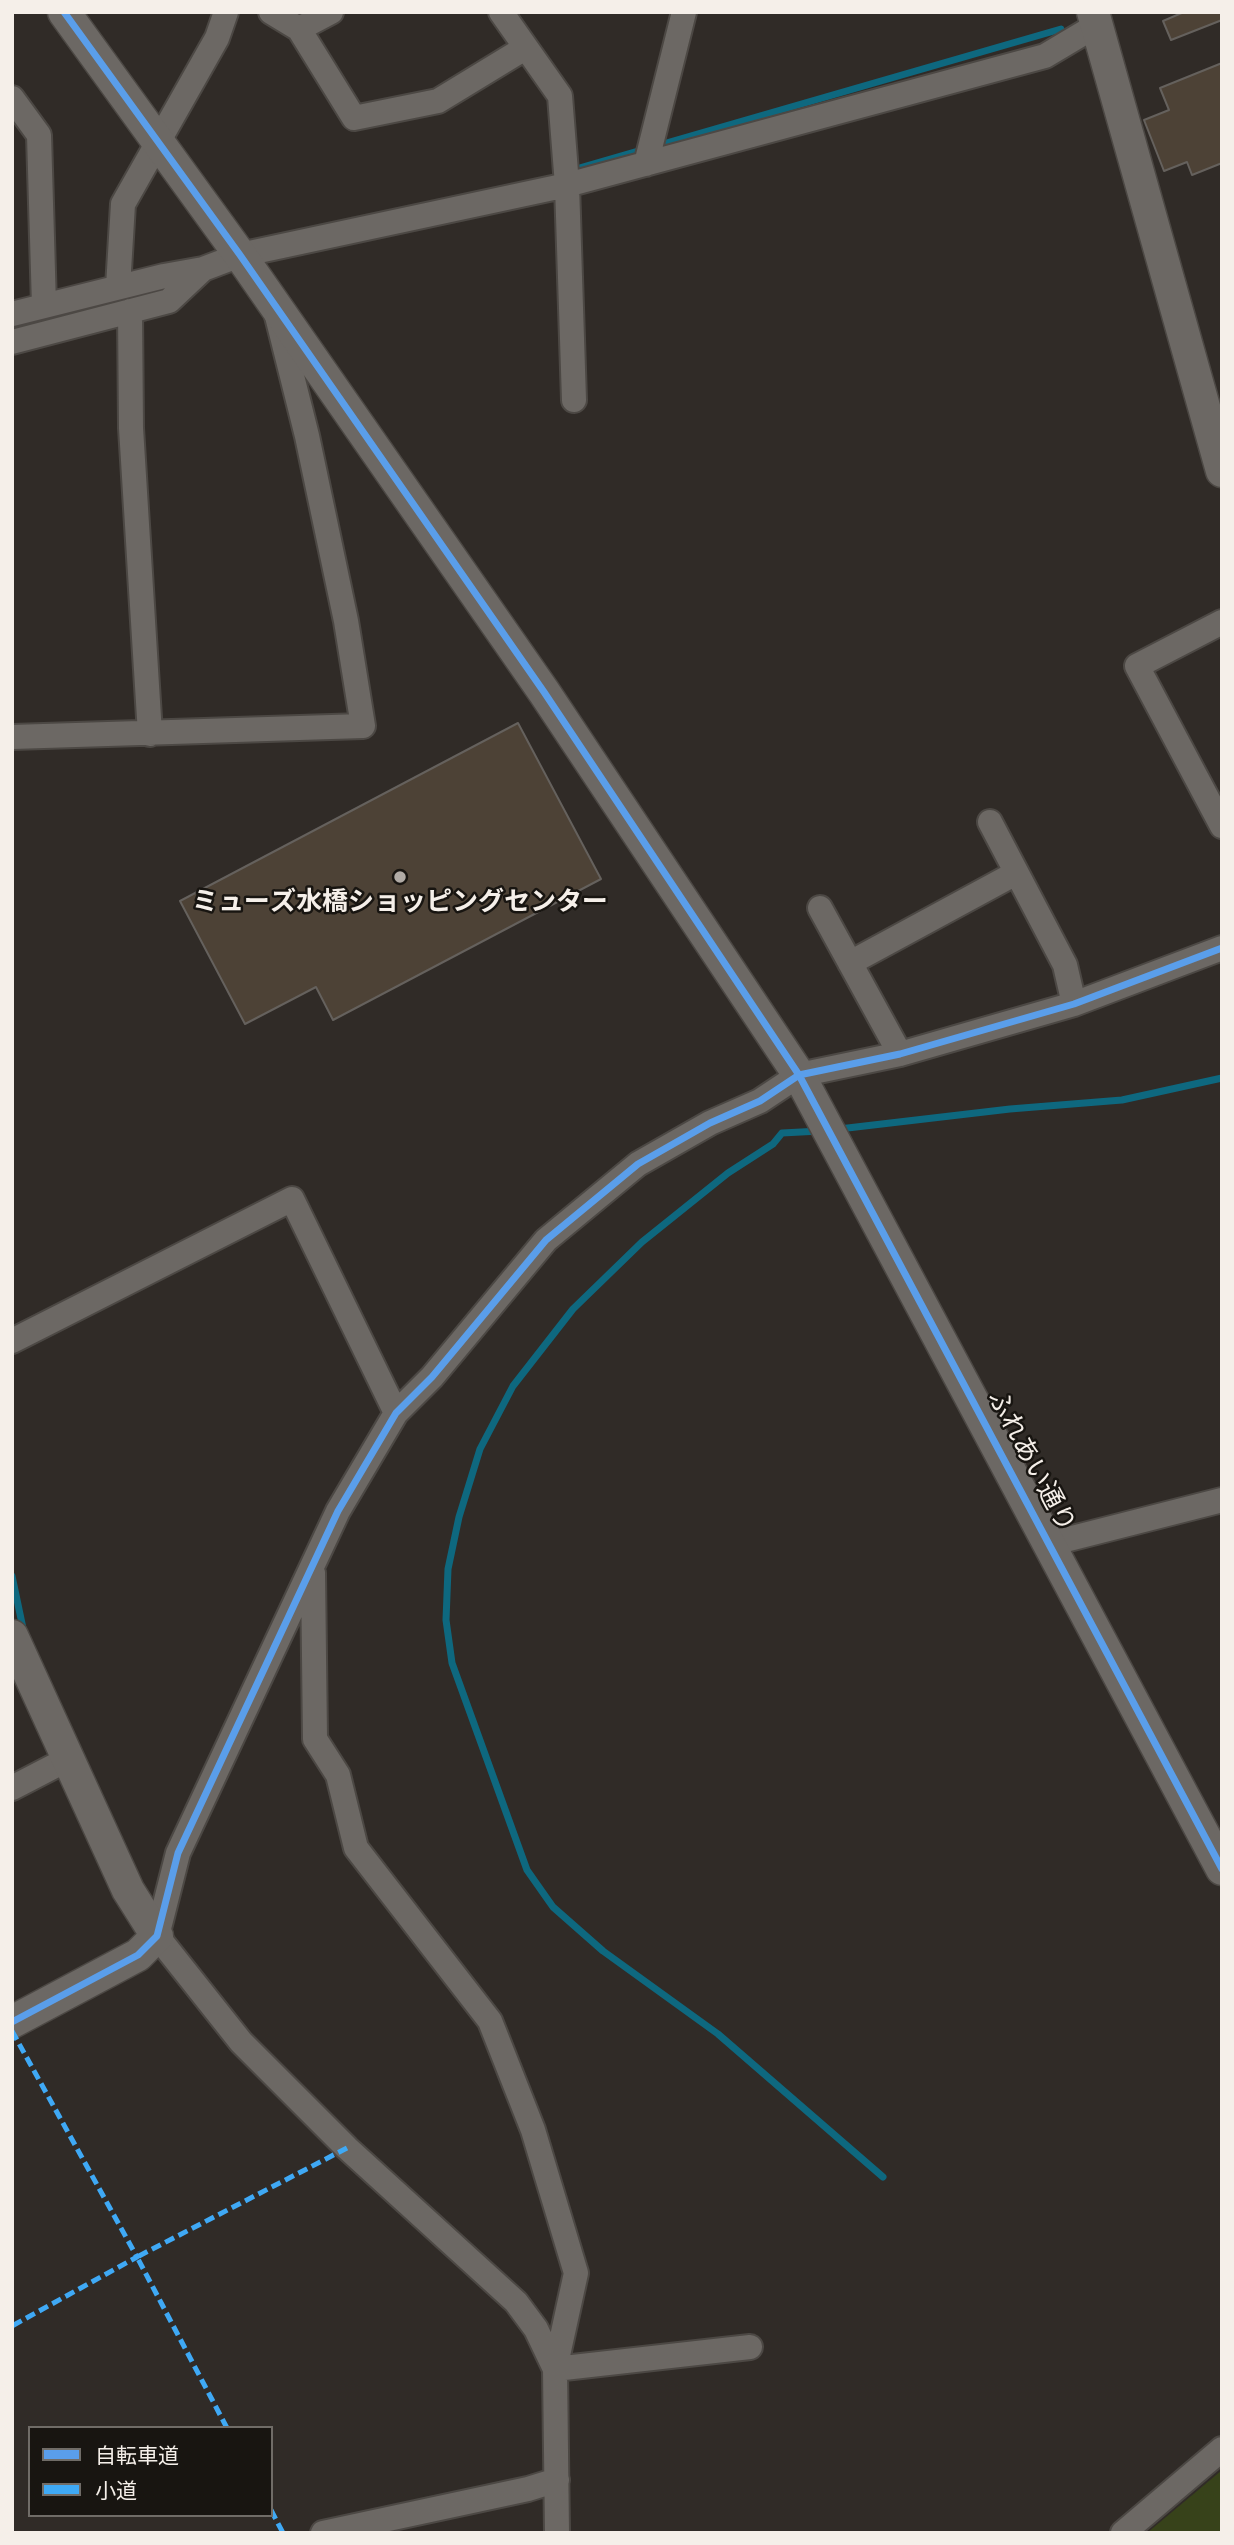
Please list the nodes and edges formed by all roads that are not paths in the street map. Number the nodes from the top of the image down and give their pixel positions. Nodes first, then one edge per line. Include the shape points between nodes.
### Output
1 (64, 12) edge
2 (226, 12) edge
3 (271, 12) edge
4 (331, 12) edge
5 (501, 12) edge
6 (684, 12) edge
7 (1095, 19) edge
8 (299, 29) junction
9 (525, 48) junction
10 (12, 98) edge
11 (157, 143) junction
12 (646, 163) junction
13 (567, 186) junction
14 (240, 255) junction
15 (203, 269) junction
16 (118, 286) junction
17 (44, 306) junction
18 (275, 307) junction
19 (130, 311) junction
20 (12, 314) edge
21 (12, 342) edge
22 (574, 400) dead end
23 (1222, 471) edge
24 (1222, 622) edge
25 (150, 734) junction
26 (12, 737) edge
27 (990, 822) dead end
28 (1222, 826) edge
29 (1016, 873) junction
30 (820, 908) dead end
31 (1222, 948) edge
32 (850, 963) junction
33 (1074, 1004) junction
34 (900, 1055) junction
35 (799, 1075) junction
36 (12, 1341) edge
37 (396, 1413) junction
38 (1222, 1500) edge
39 (1049, 1544) junction
40 (313, 1565) junction
41 (13, 1639) edge
42 (68, 1759) junction
43 (12, 1788) edge
44 (1222, 1869) edge
45 (157, 1936) junction
46 (12, 2022) edge
47 (750, 2347) dead end
48 (555, 2369) junction
49 (1222, 2449) edge
50 (557, 2480) junction
51 (323, 2533) edge
52 (557, 2533) edge
53 (1123, 2533) edge

1 - 11 street, ふれあい通り
2 - 11 street via 217,38
3 - 8 street
4 - 8 street
5 - 9 street
6 - 12 street
7 - 12 street via 1045,56
7 - 23 street
8 - 9 street via 354,118 438,101
9 - 13 street via 560,96
10 - 17 street via 39,135
11 - 14 street, ふれあい通り
11 - 16 street via 124,204
12 - 13 street
13 - 14 street
13 - 22 street
14 - 15 street
14 - 18 street, ふれあい通り
15 - 16 street
15 - 19 street via 169,301
16 - 17 street
17 - 20 street
18 - 25 street via 313,462 363,726
18 - 35 street, ふれあい通り via 544,692
19 - 21 street
19 - 25 street via 131,428
24 - 28 street via 1137,666
25 - 26 street
27 - 29 street
29 - 32 street
29 - 33 street via 1065,965
30 - 32 street
31 - 33 street
32 - 34 street
33 - 34 street
34 - 35 street
35 - 37 street via 761,1101 710,1123 638,1164 546,1240 432,1377
35 - 39 street, ふれあい通り
36 - 37 street via 292,1199
37 - 40 street via 338,1511
38 - 39 street
39 - 44 street, ふれあい通り
40 - 45 street via 178,1853
40 - 48 street via 315,1739 338,1775 356,1848 490,2021 533,2130 576,2273
41 - 42 street
42 - 43 street
42 - 45 street via 128,1890
45 - 46 street via 138,1955
45 - 48 street via 241,2042 347,2148 516,2302 536,2329
47 - 48 street
48 - 50 street
49 - 53 street
50 - 51 street
50 - 52 street

